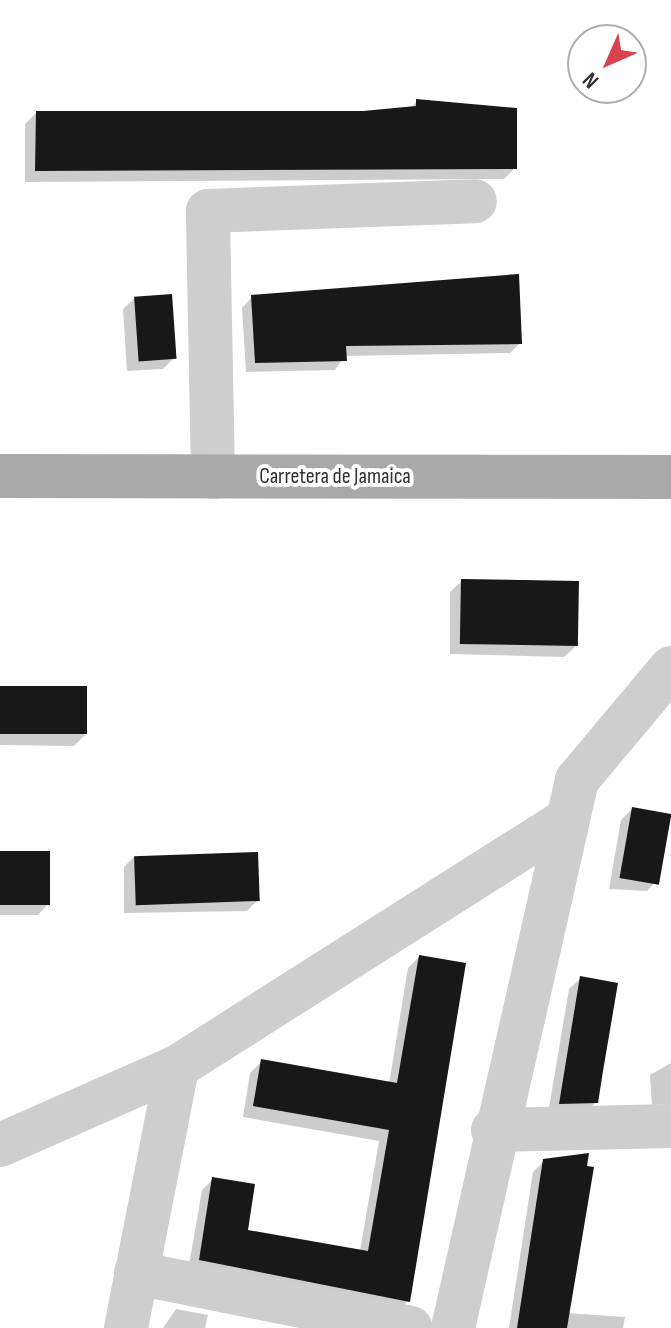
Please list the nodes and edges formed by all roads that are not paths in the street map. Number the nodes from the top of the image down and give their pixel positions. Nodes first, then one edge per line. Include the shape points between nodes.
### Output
1 (475, 201) dead end
2 (0, 476) edge
3 (213, 477) junction
4 (671, 477) edge
5 (671, 668) edge
6 (566, 820) junction
7 (177, 1067) junction
8 (671, 1126) edge
9 (493, 1130) junction
10 (0, 1145) edge
11 (136, 1273) junction
12 (126, 1328) edge
13 (411, 1328) edge
14 (453, 1328) edge

1 - 3 street via 208,211
2 - 3 main road, Carretera de Jamaica
3 - 4 main road, Carretera de Jamaica
5 - 6 street via 577,780
6 - 7 street
6 - 9 street
7 - 10 street
7 - 11 street
8 - 9 street
9 - 14 street
11 - 12 street
11 - 13 street

